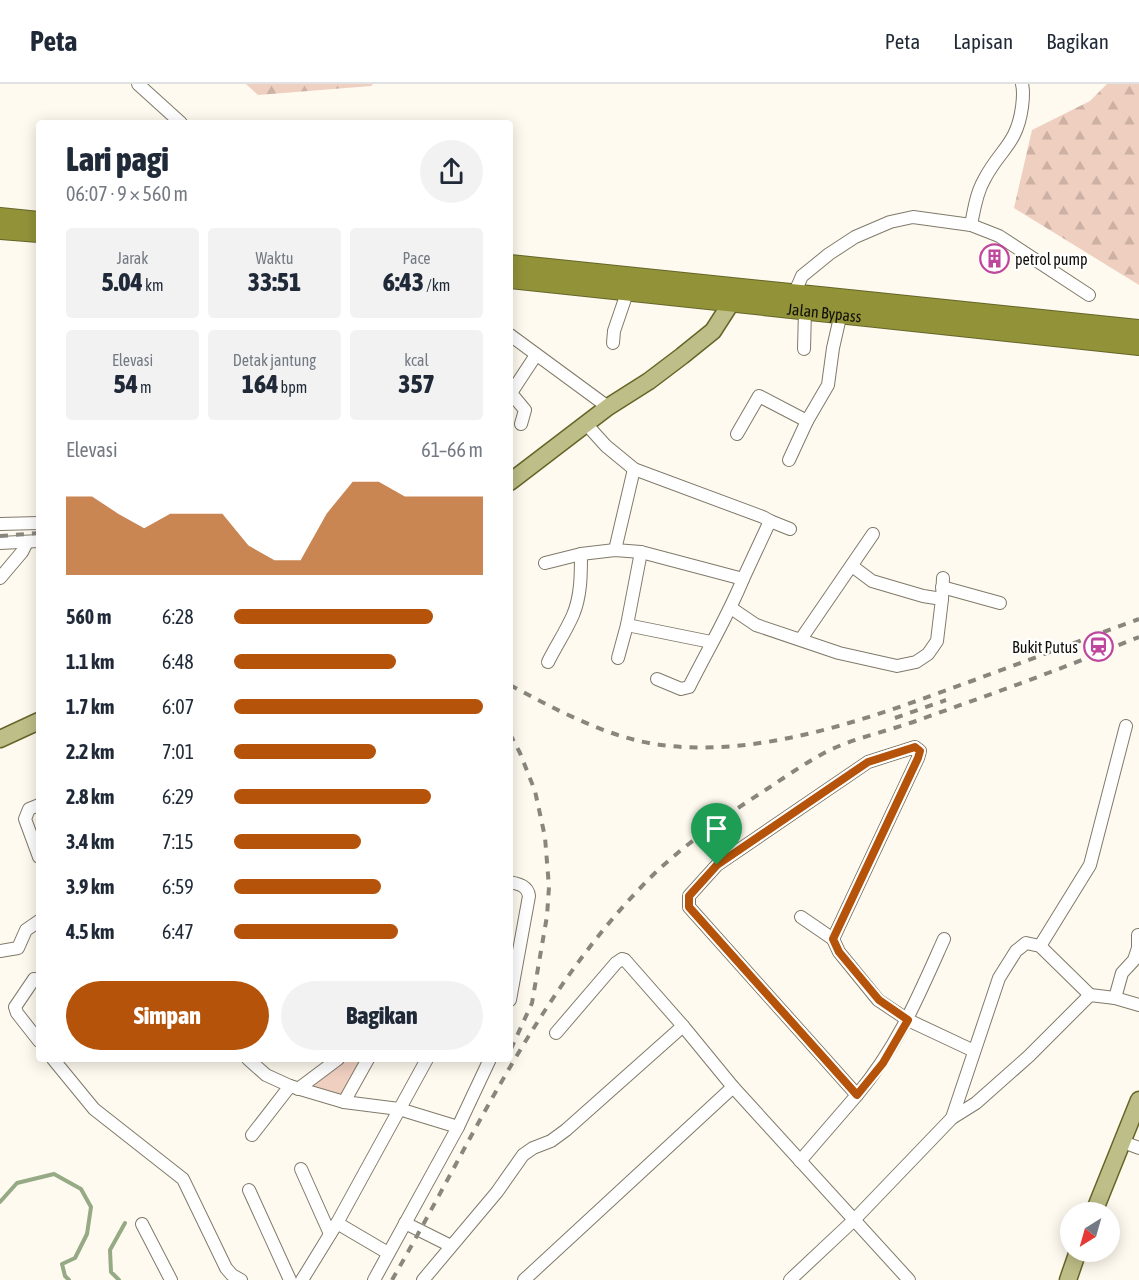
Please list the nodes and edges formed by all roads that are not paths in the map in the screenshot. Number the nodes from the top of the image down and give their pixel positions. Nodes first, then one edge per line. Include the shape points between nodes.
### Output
1 (138, 84) edge
2 (1022, 84) edge
3 (178, 120) edge
4 (0, 217) edge
5 (36, 221) edge
6 (971, 225) junction
7 (0, 230) edge
8 (36, 233) edge
9 (513, 264) edge
10 (513, 279) edge
11 (628, 290) junction
12 (794, 294) junction
13 (730, 295) junction
14 (1089, 295) dead end
15 (805, 310) junction
16 (841, 314) junction
17 (1139, 329) edge
18 (1056, 330) junction
19 (513, 337) edge
20 (613, 343) dead end
21 (1139, 346) edge
22 (804, 349) dead end
23 (536, 355) junction
24 (513, 390) edge
25 (513, 395) edge
26 (608, 408) junction
27 (807, 421) junction
28 (521, 424) dead end
29 (587, 425) junction
30 (737, 434) dead end
31 (789, 460) dead end
32 (634, 470) junction
33 (513, 480) edge
34 (770, 521) junction
35 (36, 523) edge
36 (0, 524) edge
37 (790, 529) dead end
38 (873, 534) dead end
39 (33, 541) edge
40 (0, 543) edge
41 (615, 550) junction
42 (641, 552) junction
43 (581, 554) junction
44 (545, 564) dead end
45 (852, 566) junction
46 (0, 578) edge
47 (743, 579) junction
48 (942, 588) junction
49 (1000, 603) dead end
50 (731, 608) junction
51 (627, 625) junction
52 (801, 639) junction
53 (711, 642) junction
54 (618, 658) dead end
55 (548, 662) dead end
56 (657, 679) dead end
57 (36, 722) edge
58 (1126, 726) dead end
59 (0, 739) edge
60 (36, 806) edge
61 (36, 849) edge
62 (513, 883) edge
63 (801, 917) dead end
64 (36, 923) edge
65 (1138, 935) edge
66 (833, 939) junction
67 (944, 939) dead end
68 (1040, 946) junction
69 (0, 951) edge
70 (34, 979) dead end
71 (513, 984) edge
72 (1090, 995) junction
73 (1115, 998) junction
74 (1139, 1005) edge
75 (908, 1020) junction
76 (683, 1026) junction
77 (556, 1033) dead end
78 (36, 1037) edge
79 (974, 1051) junction
80 (55, 1062) edge
81 (251, 1062) edge
82 (333, 1062) edge
83 (366, 1062) edge
84 (425, 1062) edge
85 (489, 1062) edge
86 (733, 1087) junction
87 (294, 1088) junction
88 (857, 1095) junction
89 (1139, 1100) edge
90 (344, 1102) junction
91 (399, 1109) junction
92 (952, 1118) junction
93 (458, 1127) junction
94 (252, 1135) dead end
95 (1131, 1145) edge
96 (800, 1161) junction
97 (301, 1169) dead end
98 (249, 1190) dead end
99 (1100, 1202) edge
100 (854, 1220) junction
101 (337, 1223) junction
102 (405, 1223) junction
103 (142, 1224) dead end
104 (330, 1234) junction
105 (451, 1246) junction
106 (388, 1253) junction
107 (1074, 1262) edge
108 (171, 1280) edge
109 (241, 1280) edge
110 (290, 1280) edge
111 (302, 1280) edge
112 (374, 1280) edge
113 (423, 1280) edge
114 (524, 1280) edge
115 (790, 1280) edge
116 (909, 1280) edge
117 (1068, 1280) edge

1 - 3 street
2 - 6 street via 1020,123 983,180
4 - 5 highway
6 - 12 street via 913,217 890,222 829,254 802,276
6 - 14 street via 999,236
7 - 8 highway
9 - 13 highway, Jalan Bypass
10 - 11 highway, Jalan Bypass
11 - 13 highway, Jalan Bypass
11 - 20 street
12 - 13 highway, Jalan Bypass
12 - 18 highway, Jalan Bypass
13 - 15 highway, Jalan Bypass
13 - 26 main road via 713,331
15 - 16 highway, Jalan Bypass
15 - 22 street
16 - 18 highway, Jalan Bypass
16 - 27 street via 828,385
17 - 18 highway, Jalan Bypass
18 - 21 highway, Jalan Bypass
19 - 23 street
23 - 24 street
23 - 26 street
25 - 28 street via 525,410
26 - 29 main road
27 - 30 street via 759,396
27 - 31 street
29 - 32 street
29 - 33 main road
32 - 34 street
32 - 41 street
34 - 37 street
34 - 47 street
35 - 36 street
38 - 45 street
39 - 40 street
39 - 46 street
41 - 42 street
41 - 43 street
42 - 47 street
42 - 51 street
43 - 44 street
43 - 55 street via 581,580 573,615
45 - 48 street via 872,581 923,596
45 - 52 street
47 - 50 street
48 - 49 street
48 - 52 street via 936,641 928,654 916,662 897,666 839,653
50 - 52 street via 756,625
50 - 53 street
51 - 53 street
51 - 54 street
53 - 56 street via 689,687 681,689
57 - 59 main road
58 - 68 street via 1090,865
60 - 61 street via 29,809 25,819
62 - 71 street via 526,888 529,896
63 - 66 street
64 - 69 street via 26,930 18,948
65 - 73 street via 1134,960 1122,973
66 - 75 street via 839,952 879,1000
66 - 88 street via 918,758 918,748 868,762 717,865 687,900 689,907
67 - 75 street
68 - 72 street
68 - 79 street via 1026,943 1007,963
70 - 78 street via 15,1007
72 - 73 street
72 - 92 street via 1021,1064
73 - 74 street
75 - 79 street
75 - 88 street via 883,1063
76 - 77 street via 622,959
76 - 86 street
76 - 105 street via 566,1130 523,1155
79 - 92 street
80 - 109 street via 94,1109 183,1179 226,1268
81 - 87 street via 266,1075
82 - 87 street
83 - 90 street
84 - 91 street
85 - 93 street
86 - 96 street
86 - 114 street
87 - 90 street
87 - 94 street
88 - 96 street
89 - 95 main road
90 - 91 street
91 - 93 street
91 - 101 street
92 - 100 street
93 - 102 street
95 - 99 main road
96 - 100 street
97 - 104 street
98 - 110 street
100 - 115 street
100 - 116 street
101 - 104 street
101 - 106 street
102 - 105 street
102 - 106 street
103 - 108 street
104 - 111 street
105 - 113 street
106 - 112 street
107 - 117 main road

